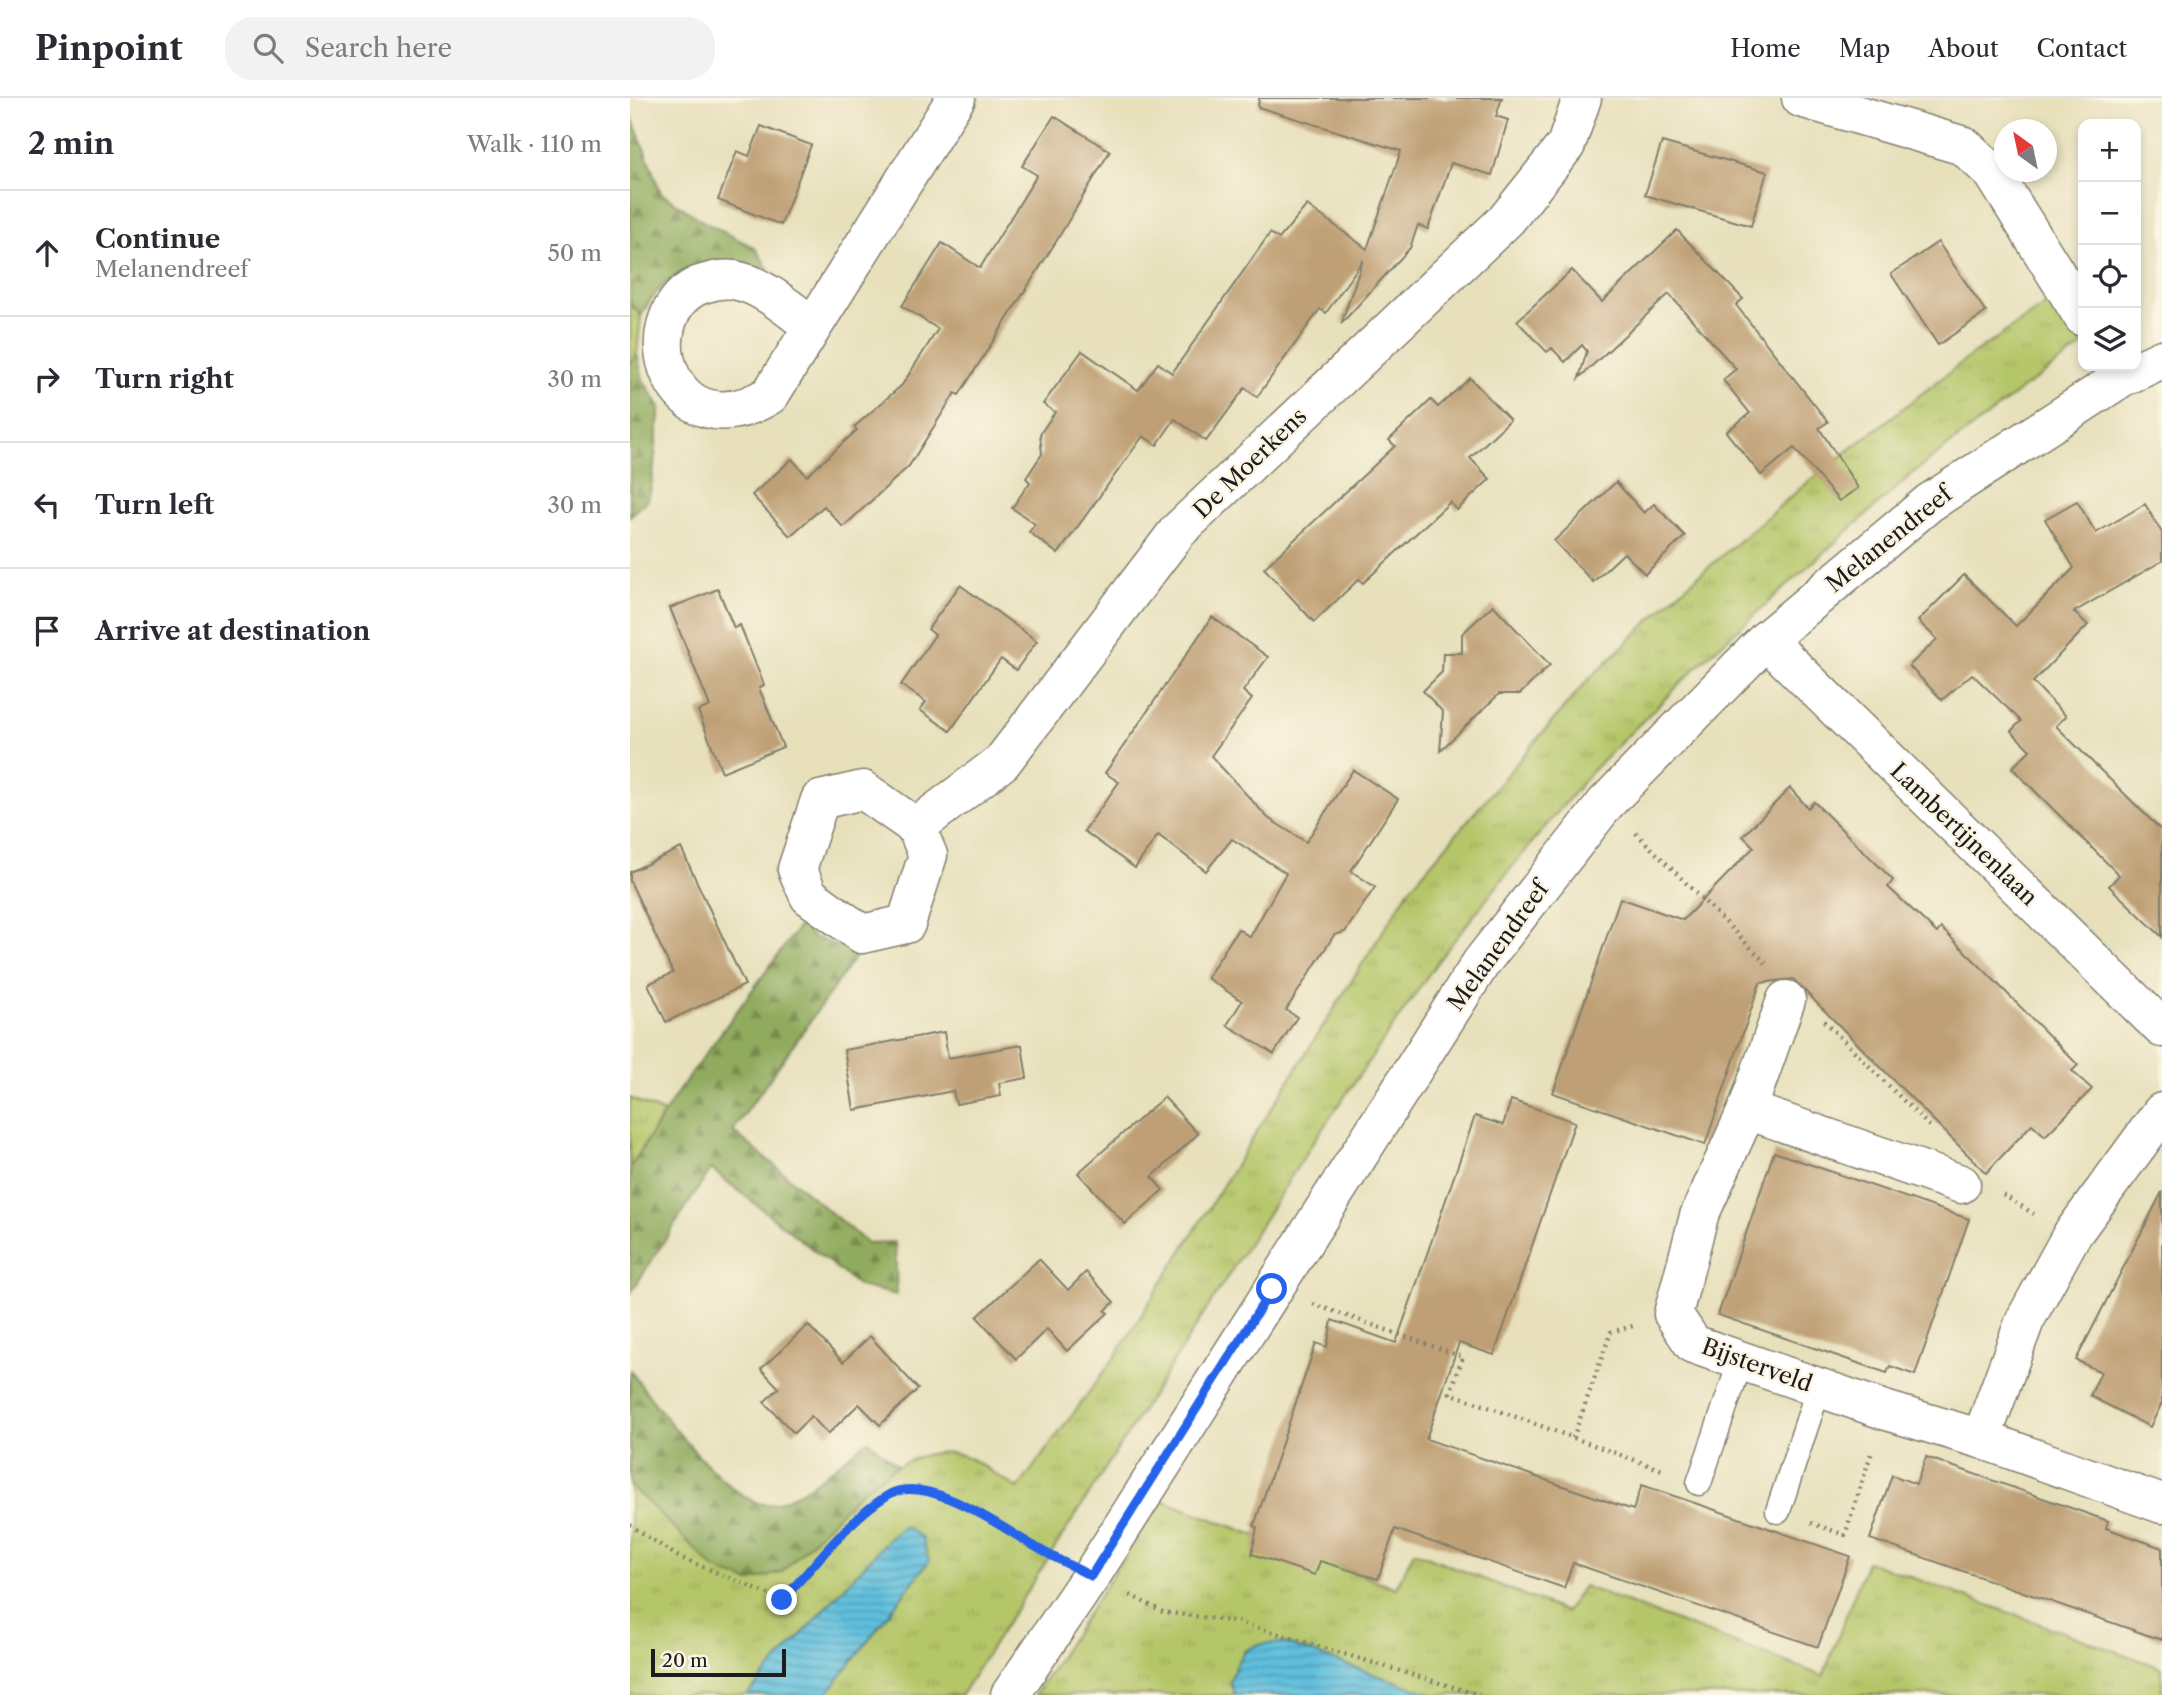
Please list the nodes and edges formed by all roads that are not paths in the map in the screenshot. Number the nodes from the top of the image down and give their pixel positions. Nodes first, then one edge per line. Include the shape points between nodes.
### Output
1 (956, 98) edge
2 (1583, 98) edge
3 (1801, 98) edge
4 (2078, 309) edge
5 (812, 326) dead end
6 (2162, 359) edge
7 (2118, 372) edge
8 (1766, 640) junction
9 (916, 827) dead end
10 (1786, 1000) dead end
11 (2162, 1028) edge
12 (1747, 1110) junction
13 (2162, 1112) edge
14 (1961, 1184) road end
15 (1741, 1360) junction
16 (1819, 1387) junction
17 (1981, 1439) junction
18 (1699, 1483) road end
19 (2162, 1504) edge
20 (1778, 1511) road end
21 (1010, 1695) edge

1 - 5 street
2 - 9 street, De Moerkens via 1566,145 1507,219 1178,531 1002,762
3 - 4 street via 1964,146 1993,173
6 - 7 street, Melanendreef
7 - 8 street, Melanendreef via 1929,503
8 - 11 street, Lambertijnenlaan
8 - 21 street, Melanendreef via 1606,803 1481,963 1091,1576
10 - 12 street
12 - 14 street
12 - 15 street, Bijsterveld via 1699,1216 1673,1314 1693,1343
13 - 17 street via 2071,1236 2025,1320
15 - 16 street, Bijsterveld
15 - 18 lane
16 - 17 street, Bijsterveld
16 - 20 lane
17 - 19 street, Bijsterveld

